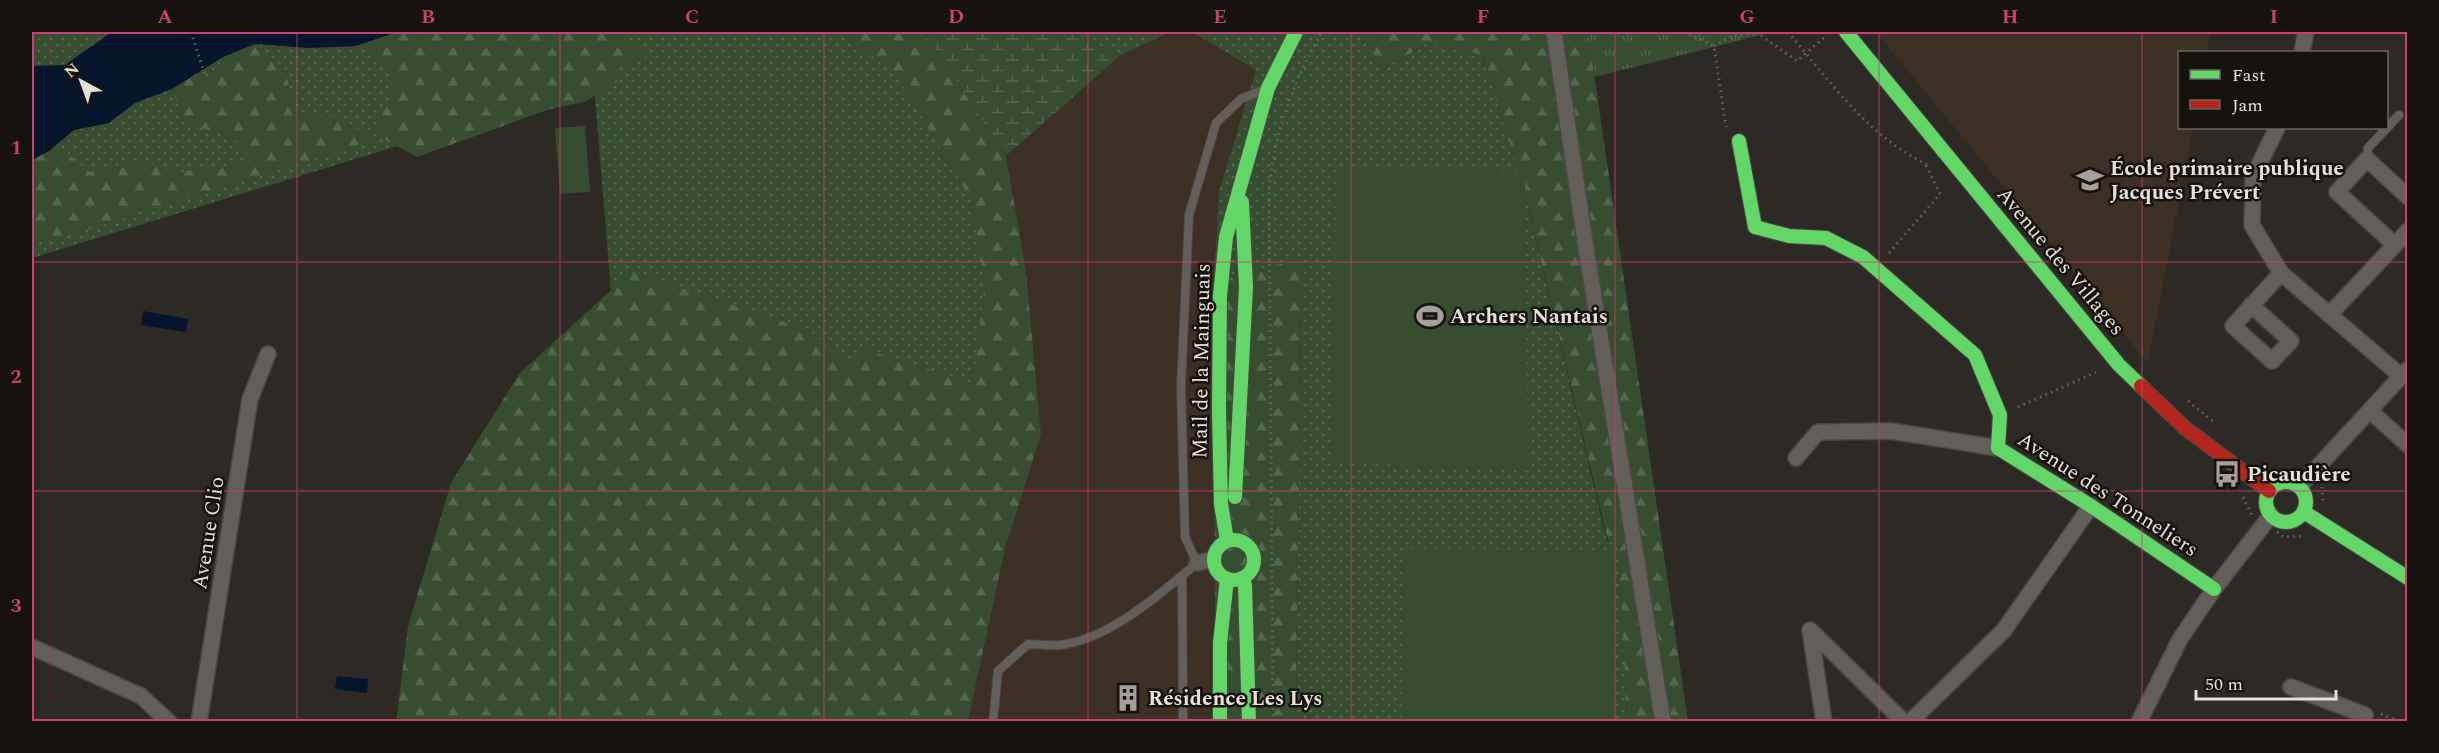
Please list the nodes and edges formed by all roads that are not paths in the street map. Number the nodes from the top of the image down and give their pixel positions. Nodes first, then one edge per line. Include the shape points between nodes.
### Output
1 (1296, 32) edge
2 (1554, 32) edge
3 (1846, 32) edge
4 (2306, 32) edge
5 (2302, 51) edge
6 (1268, 88) junction
7 (2398, 115) dead end
8 (2388, 126) edge
9 (2277, 129) edge
10 (2385, 129) edge
11 (1739, 141) dead end
12 (2367, 159) junction
13 (1242, 183) junction
14 (2408, 197) edge
15 (2408, 231) edge
16 (2395, 245) junction
17 (2281, 273) junction
18 (2251, 305) dead end
19 (2329, 315) junction
20 (268, 354) dead end
21 (2404, 373) edge
22 (2370, 411) junction
23 (2408, 445) edge
24 (1998, 448) junction
25 (1796, 458) dead end
26 (2300, 486) junction
27 (2269, 491) junction
28 (2091, 506) junction
29 (2304, 512) junction
30 (2271, 515) junction
31 (1231, 540) junction
32 (1214, 559) junction
33 (1197, 563) junction
34 (1182, 576) junction
35 (1242, 578) junction
36 (2408, 578) edge
37 (1227, 579) junction
38 (2214, 589) junction
39 (32, 647) edge
40 (2291, 687) dead end
41 (169, 722) edge
42 (199, 722) edge
43 (993, 722) edge
44 (1183, 722) edge
45 (1220, 722) edge
46 (1249, 722) edge
47 (1663, 722) edge
48 (1824, 722) edge
49 (1904, 722) edge
50 (1910, 722) edge
51 (2139, 722) edge
52 (2363, 722) edge

1 - 6 street, Mail de la Mainguais
2 - 47 street
3 - 27 street, Avenue des Villages via 2119,365 2185,428
4 - 5 street
6 - 13 street, Mail de la Mainguais
6 - 33 lane via 1240,99 1216,123 1189,215 1181,387 1185,537
7 - 8 lane
9 - 17 street via 2253,177 2252,225
10 - 12 lane via 2368,148
11 - 24 street, Avenue des Tonneliers via 1755,227 1789,236 1826,238 1863,257 1975,355 2000,415
12 - 14 street
12 - 16 street via 2337,192
13 - 31 street, Mail de la Mainguais via 1245,287
13 - 31 street, Mail de la Mainguais via 1226,237 1220,296 1221,504
15 - 16 street
16 - 19 street
17 - 18 street
17 - 19 street
19 - 21 street
20 - 42 street, Avenue Clio via 250,399
21 - 22 street
22 - 23 street
22 - 26 street
24 - 25 street via 1891,431 1818,432
24 - 28 street, Avenue des Tonneliers
26 - 27 street via 2285,482
26 - 29 street via 2306,495
27 - 30 street via 2266,504
28 - 38 street, Avenue des Tonneliers
28 - 50 street via 2004,630
29 - 30 street via 2290,522
29 - 36 street
30 - 38 street
31 - 32 street via 1218,548
31 - 35 street via 1248,544 1255,556 1253,569
32 - 33 street
32 - 37 street via 1217,571
33 - 34 lane
34 - 43 lane via 1108,629 1061,645 1028,644 998,670
34 - 44 lane
35 - 37 street
35 - 46 street
37 - 45 street via 1221,632
38 - 51 street via 2180,639
39 - 41 street via 141,696
40 - 52 street via 2365,715
48 - 49 street via 1810,630

